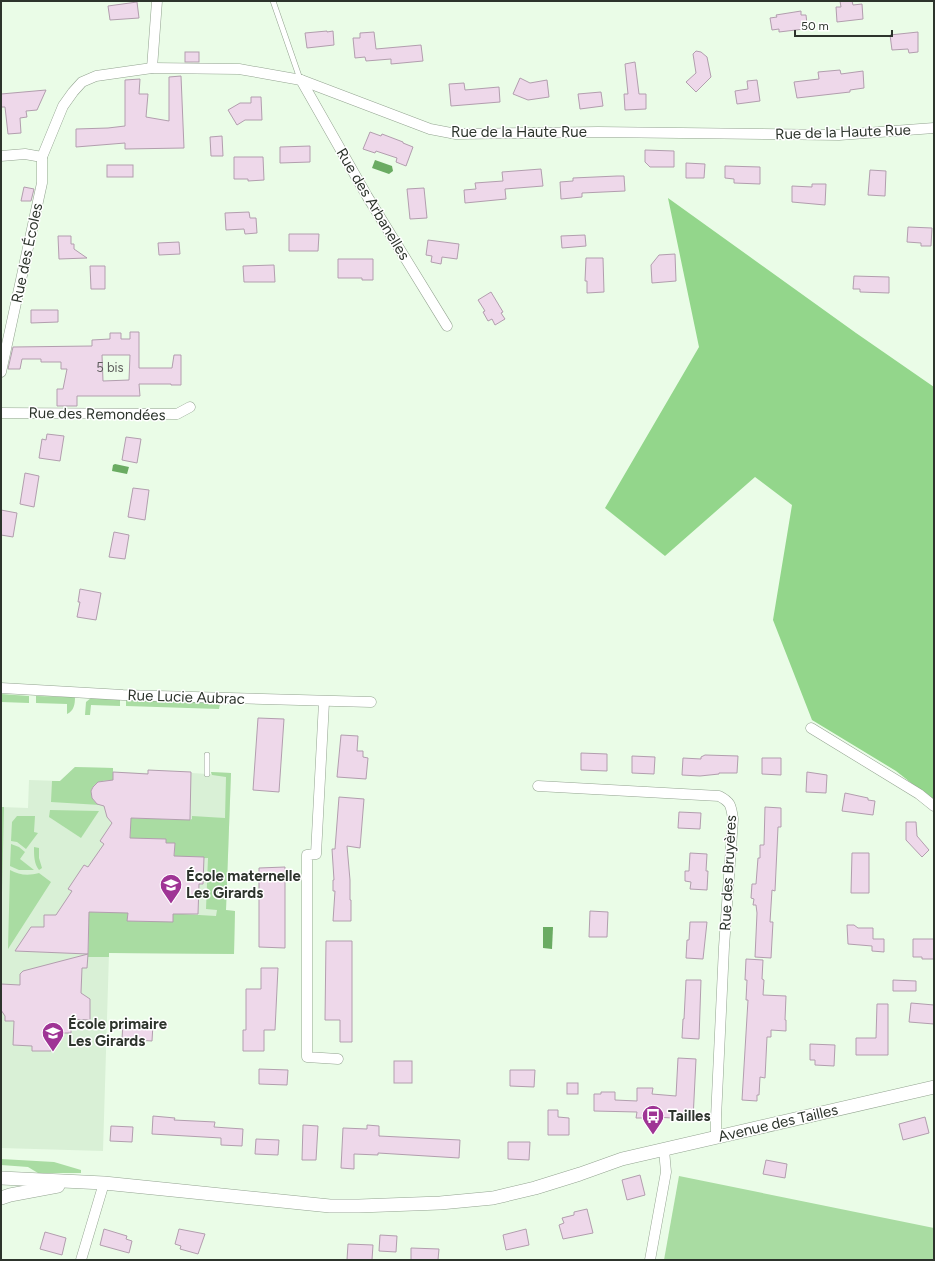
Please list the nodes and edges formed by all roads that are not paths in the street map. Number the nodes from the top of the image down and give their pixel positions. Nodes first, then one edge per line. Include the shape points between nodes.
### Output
1 (157, 1) edge
2 (273, 1) edge
3 (152, 68) junction
4 (301, 80) junction
5 (934, 128) edge
6 (1, 156) edge
7 (42, 157) junction
8 (447, 326) dead end
9 (1, 372) edge
10 (190, 407) dead end
11 (1, 413) edge
12 (1, 688) edge
13 (324, 702) junction
14 (371, 702) dead end
15 (811, 728) dead end
16 (207, 755) dead end
17 (207, 774) dead end
18 (538, 786) dead end
19 (934, 806) edge
20 (338, 1059) dead end
21 (934, 1087) edge
22 (716, 1136) junction
23 (664, 1150) junction
24 (1, 1178) edge
25 (79, 1182) junction
26 (104, 1182) junction
27 (1, 1198) edge
28 (81, 1260) edge
29 (650, 1260) edge

1 - 3 street
2 - 4 lane
3 - 4 street, Rue de la Haute Rue via 239,69
3 - 7 street, Rue de la Haute Rue via 96,76 82,82 63,106
4 - 5 street, Rue de la Haute Rue via 430,129 456,134 598,132 839,135
4 - 8 street, Rue des Arbanelles via 367,196
6 - 7 street via 25,154
7 - 9 street, Rue des Écoles via 42,183
10 - 11 street, Rue des Remondées via 177,414
12 - 13 street, Rue Lucie Aubrac
13 - 14 street, Rue Lucie Aubrac
13 - 20 street via 316,854 307,855 307,1057
15 - 19 street via 919,794
16 - 17 lane
18 - 22 street, Rue des Bruyères via 719,796 728,801 733,819 724,947
21 - 22 street, Avenue des Tailles
22 - 23 street, Avenue des Tailles
23 - 26 street, Avenue des Tailles via 622,1159 535,1188 493,1198 440,1203 330,1206
23 - 29 street via 666,1172
24 - 25 street
25 - 26 street, Avenue des Tailles
25 - 27 street
26 - 28 street

